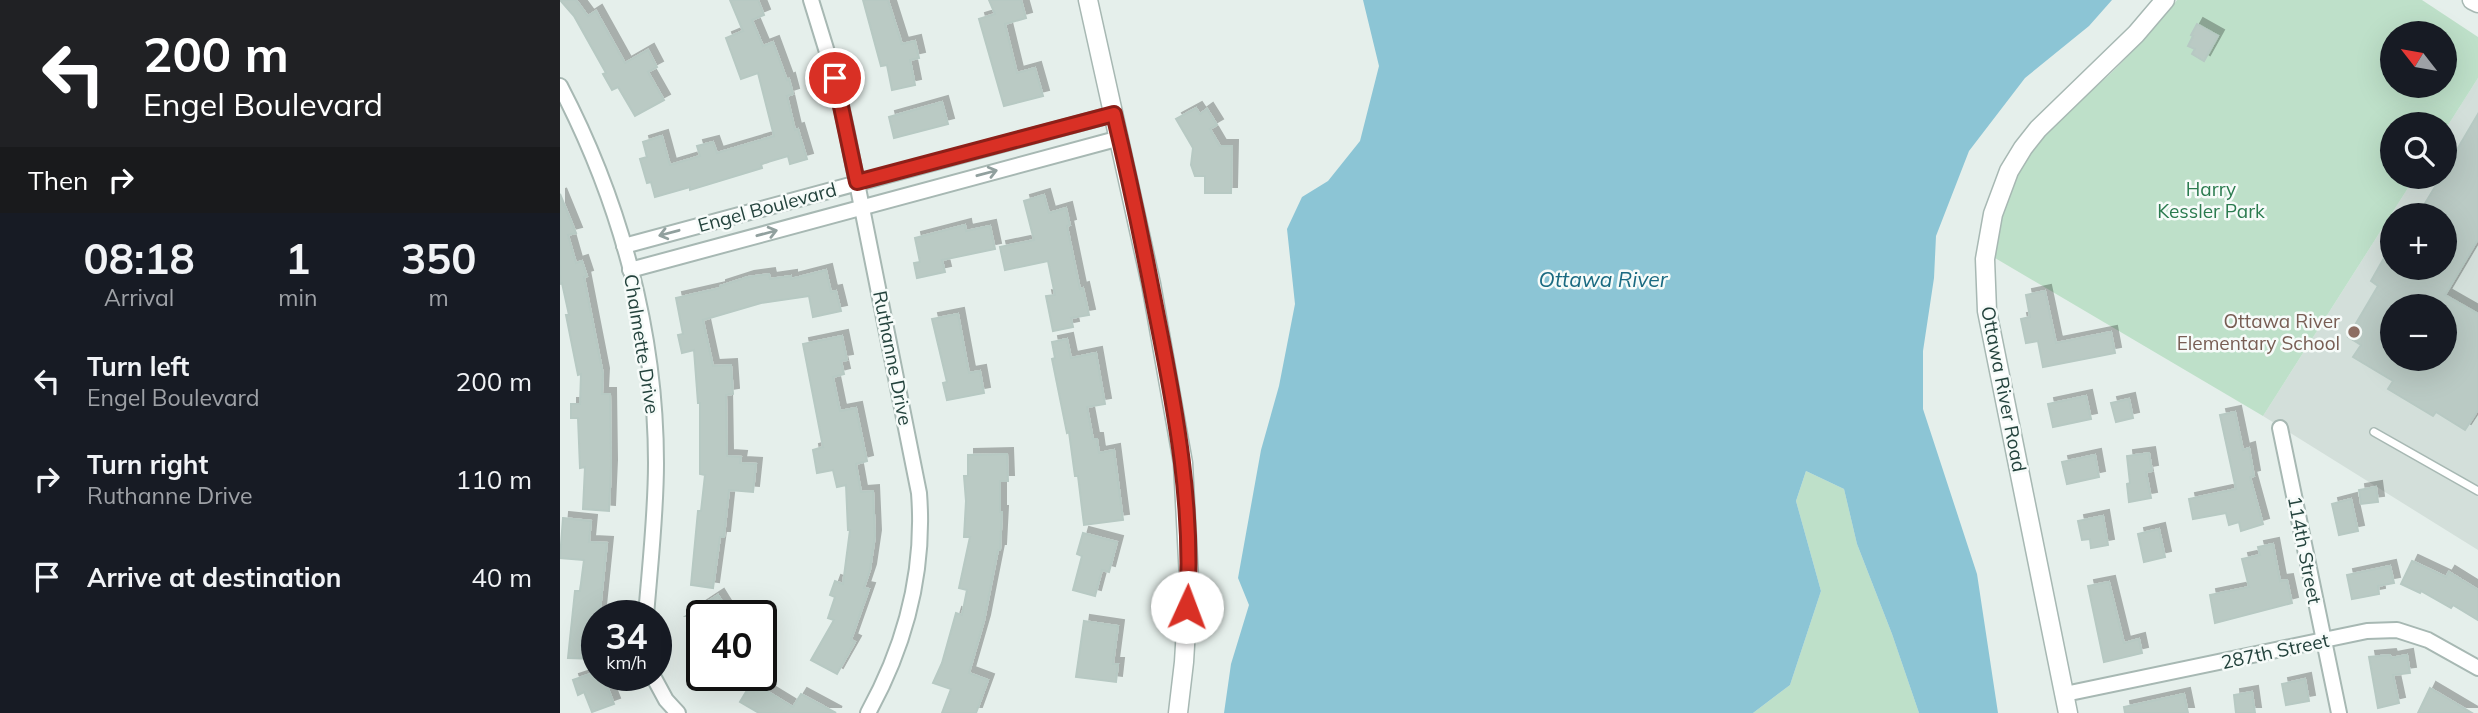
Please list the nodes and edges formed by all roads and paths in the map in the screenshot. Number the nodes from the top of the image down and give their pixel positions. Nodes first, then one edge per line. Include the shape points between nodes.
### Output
1 (811, 0) edge
2 (1088, 0) edge
3 (2165, 0) edge
4 (2472, 0) edge
5 (2478, 3) edge
6 (560, 86) edge
7 (1114, 114) junction
8 (1120, 138) junction
9 (857, 182) junction
10 (862, 207) junction
11 (624, 246) junction
12 (630, 270) junction
13 (2280, 428) dead end
14 (2374, 432) dead end
15 (2478, 491) edge
16 (647, 600) edge
17 (2323, 641) junction
18 (2478, 668) edge
19 (661, 691) edge
20 (2065, 694) junction
21 (678, 713) edge
22 (868, 713) edge
23 (1178, 713) edge
24 (2068, 713) edge
25 (2339, 713) edge

1 - 9 street, Ruthanne Drive via 835,78
2 - 7 street
3 - 20 street, Ottawa River Road via 2023,148 1993,214 1985,259 1987,311
4 - 5 street
6 - 11 street, Chalmette Drive via 590,149
7 - 8 street
7 - 9 street, Engel Boulevard
10 -> 8 street, Engel Boulevard
8 - 23 street via 1183,463 1189,579
9 - 10 street, Ruthanne Drive
9 -> 11 street, Engel Boulevard
12 -> 10 street, Engel Boulevard
10 - 22 street, Ruthanne Drive via 913,453 920,517 917,577 905,629
11 - 12 street, Chalmette Drive
12 - 16 street, Chalmette Drive via 648,358 655,438
13 - 17 street, 114th Street
14 - 15 lane
17 - 18 street, 287th Street via 2397,630 2428,639
17 - 20 street, 287th Street
17 - 25 street, 114th Street
19 - 21 street
20 - 24 street, Ottawa River Road

